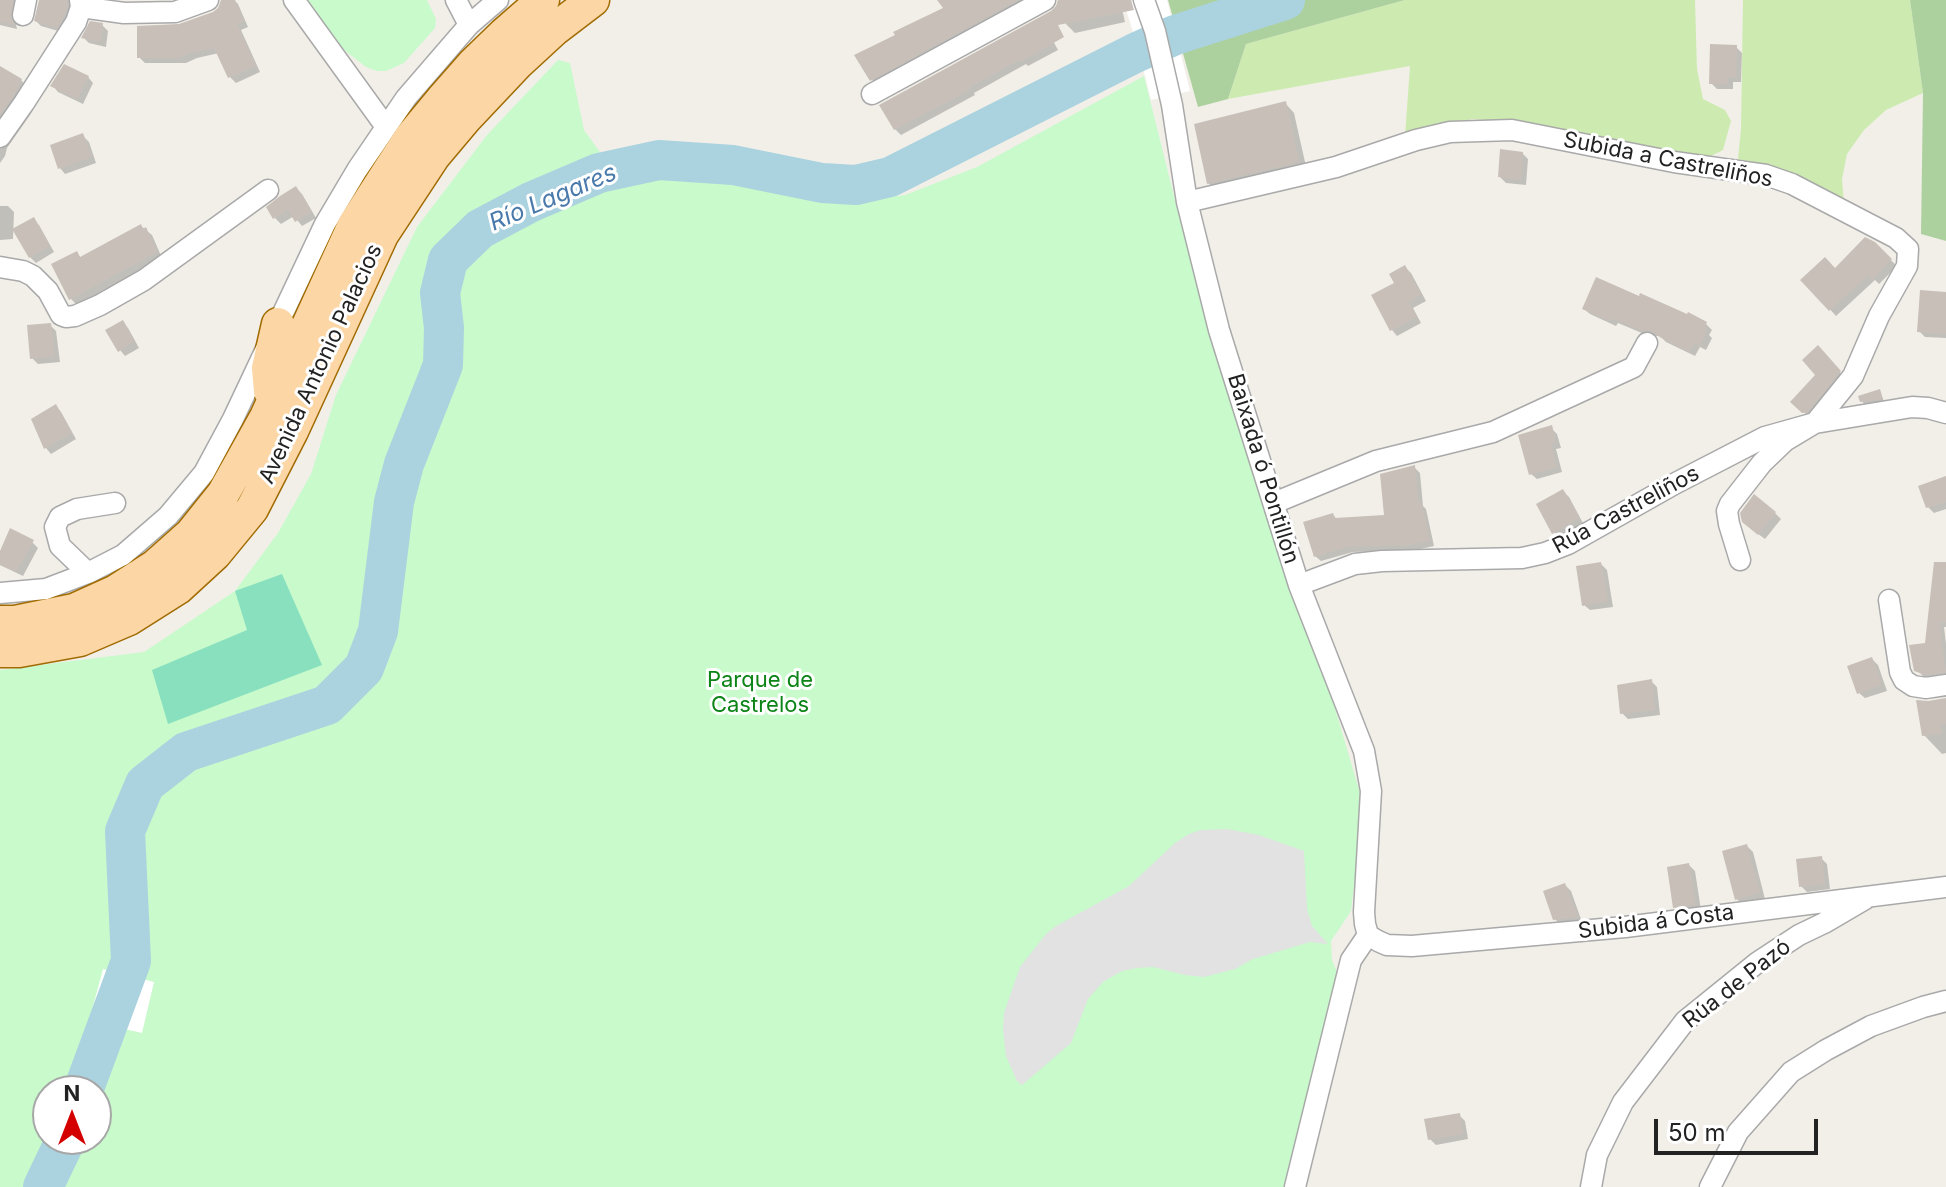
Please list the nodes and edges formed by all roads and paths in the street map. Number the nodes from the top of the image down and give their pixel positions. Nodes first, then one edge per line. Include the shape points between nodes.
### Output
1 (208, 0) edge
2 (294, 0) edge
3 (456, 0) edge
4 (498, 0) edge
5 (543, 0) edge
6 (593, 0) edge
7 (1045, 0) edge
8 (1144, 0) edge
9 (81, 4) edge
10 (469, 25) junction
11 (872, 94) dead end
12 (386, 127) junction
13 (0, 137) edge
14 (268, 190) dead end
15 (1187, 202) junction
16 (0, 267) edge
17 (278, 324) junction
18 (1647, 343) dead end
19 (271, 406) junction
20 (1946, 413) edge
21 (1815, 423) junction
22 (115, 503) dead end
23 (1274, 503) junction
24 (1740, 560) dead end
25 (88, 573) junction
26 (1299, 585) junction
27 (0, 593) edge
28 (1889, 600) dead end
29 (0, 622) edge
30 (0, 651) edge
31 (1946, 685) edge
32 (1946, 887) edge
33 (1871, 895) junction
34 (1368, 935) junction
35 (1946, 1001) edge
36 (1295, 1187) edge
37 (1591, 1187) edge
38 (1710, 1187) edge

1 - 9 street via 175,12 124,13
2 - 12 street
3 - 10 street
4 - 10 street
5 - 19 main road, Avenida Antonio Palacios via 473,64 410,138 354,225
6 - 30 main road, Avenida Antonio Palacios via 517,64 434,156 382,235 252,509 215,554 178,588 129,619 80,640
7 - 11 street
8 - 15 street, Baixada ó Pontillón via 1170,95
9 - 13 street via 76,22
10 - 12 street
12 - 17 street via 325,224
14 - 16 street via 144,280 75,316 61,315 33,276
15 - 21 street, Subida a Castreliños via 1336,167 1416,140 1484,129 1766,175 1792,184 1896,238 1909,257 1853,376
15 - 23 street, Baixada ó Pontillón via 1219,330
17 - 19 main road via 268,368
17 - 25 street via 204,473 168,516 123,555
18 - 23 street via 1634,367 1493,432 1376,461
19 - 29 main road, Avenida Antonio Palacios via 223,494 191,534 155,566 74,610
20 - 21 street, Rúa Castreliños via 1912,407
21 - 24 street, Subida a Castreliños via 1785,441 1730,504 1729,524
21 - 26 street, Rúa Castreliños via 1765,437 1545,553 1355,564
22 - 25 street via 77,509 60,517 55,527 60,546
23 - 26 street, Baixada ó Pontillón
25 - 27 street via 46,589
26 - 34 street, Baixada ó Pontillón via 1364,751 1371,791 1364,912
28 - 31 street via 1904,680 1926,688
32 - 33 street, Subida á Costa
33 - 34 street, Subida á Costa via 1625,927 1428,944 1387,945
33 - 37 street, Rúa de Pazó via 1768,956 1685,1021 1623,1102 1597,1155
34 - 36 street via 1351,960
35 - 38 street via 1871,1026 1791,1072 1738,1132

